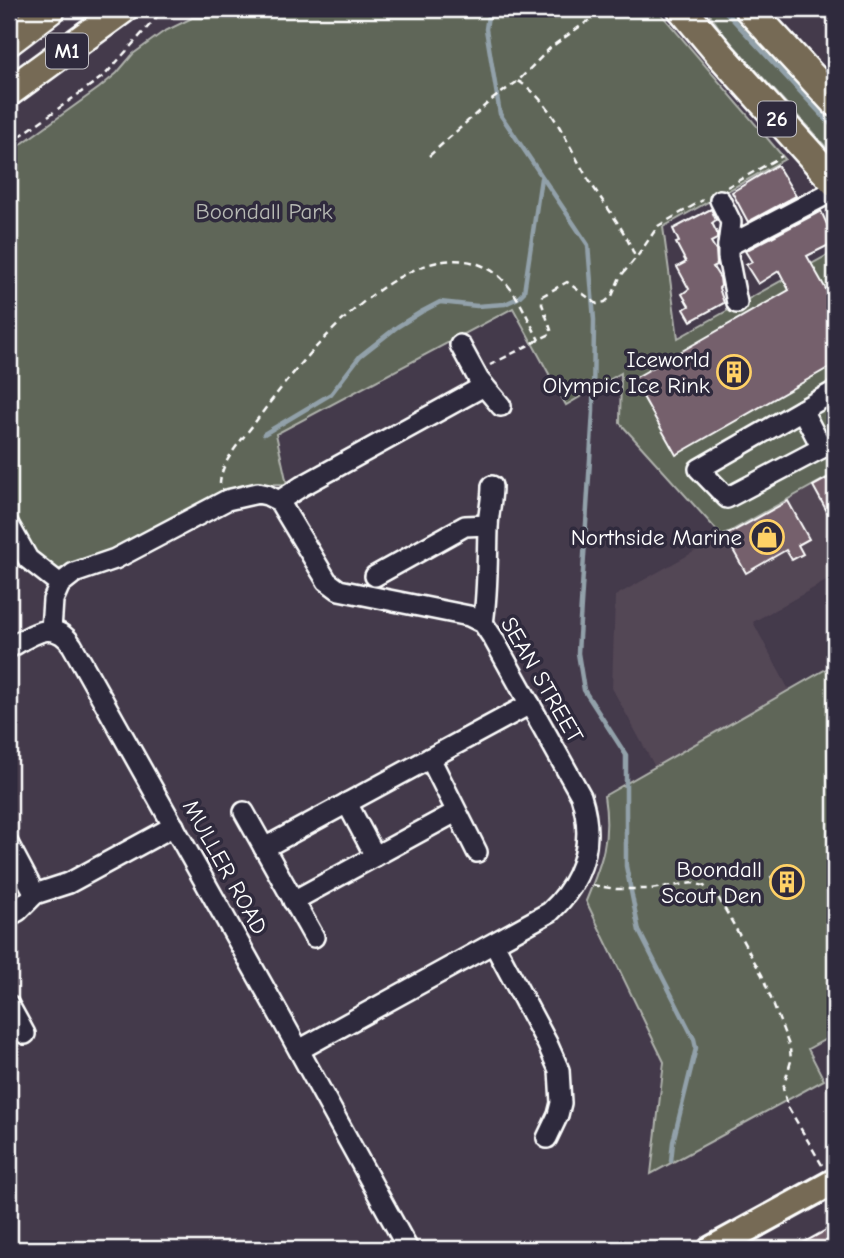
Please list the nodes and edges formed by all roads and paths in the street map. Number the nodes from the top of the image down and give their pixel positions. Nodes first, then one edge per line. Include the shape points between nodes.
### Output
1 (51, 9) edge
2 (123, 9) edge
3 (164, 9) edge
4 (188, 9) edge
5 (202, 9) edge
6 (605, 9) edge
7 (682, 9) edge
8 (749, 9) edge
9 (9, 41) edge
10 (518, 81) junction
11 (9, 92) edge
12 (835, 103) edge
13 (9, 144) edge
14 (785, 154) dead end
15 (429, 156) dead end
16 (835, 182) edge
17 (835, 190) edge
18 (714, 197) junction
19 (729, 246) junction
20 (635, 258) junction
21 (737, 303) dead end
22 (539, 340) junction
23 (460, 345) dead end
24 (479, 380) junction
25 (835, 391) edge
26 (501, 407) dead end
27 (802, 410) junction
28 (829, 444) edge
29 (492, 486) dead end
30 (227, 500) junction
31 (279, 502) junction
32 (9, 525) edge
33 (488, 525) junction
34 (376, 576) dead end
35 (60, 584) junction
36 (483, 623) junction
37 (51, 630) junction
38 (9, 648) edge
39 (530, 704) junction
40 (430, 758) junction
41 (347, 803) junction
42 (244, 812) dead end
43 (456, 812) junction
44 (174, 825) junction
45 (9, 845) edge
46 (264, 848) junction
47 (477, 852) dead end
48 (375, 856) junction
49 (575, 882) junction
50 (35, 894) junction
51 (293, 901) junction
52 (9, 916) edge
53 (314, 937) dead end
54 (494, 944) junction
55 (9, 1005) edge
56 (25, 1034) dead end
57 (299, 1050) junction
58 (547, 1138) dead end
59 (830, 1174) edge
60 (408, 1249) edge
61 (711, 1249) edge

1 - 9 highway, M1
2 - 11 highway, M1
3 - 13 path via 105,75
4 - 5 path
6 - 10 path via 551,47
7 - 16 highway, 26
8 - 12 highway, 26
10 - 15 path
10 - 20 path via 547,109 623,230
14 - 18 path
17 - 19 street
18 - 19 street via 731,222
18 - 20 path via 657,226
19 - 21 street
20 - 22 path via 605,302 597,304 567,282 542,296 552,333
22 - 24 path
22 - 30 path via 503,278 477,264 448,259 427,265 375,292 320,341 220,474
23 - 24 street
24 - 26 street
24 - 31 street
25 - 27 street
27 - 28 street
27 - 28 street via 699,470 727,498
29 - 33 street
30 - 31 street via 258,493
30 - 35 street via 115,559 74,573
31 - 36 street, SEAN STREET via 327,581 339,590 469,616
32 - 35 street via 28,559
33 - 34 street via 465,526
33 - 36 street
35 - 37 street via 53,600
36 - 39 street, SEAN STREET
37 - 38 street
37 - 44 street, MULLER ROAD via 72,645
39 - 40 street
39 - 49 street, SEAN STREET via 582,796 588,822 587,853
40 - 41 street
40 - 43 street
41 - 46 street
41 - 48 street
42 - 46 street
43 - 47 street
43 - 48 street
44 - 50 street via 69,883
44 - 57 street, MULLER ROAD
45 - 50 street
46 - 51 street
48 - 51 street
49 - 54 street, SEAN STREET via 550,912
49 - 59 path via 616,889 693,883 718,897 762,975 790,1048 792,1061 783,1088 787,1105
50 - 52 street
51 - 53 street
54 - 57 street, SEAN STREET
54 - 58 street via 559,1070 561,1103
55 - 56 street
57 - 60 street, MULLER ROAD
59 - 61 main road

